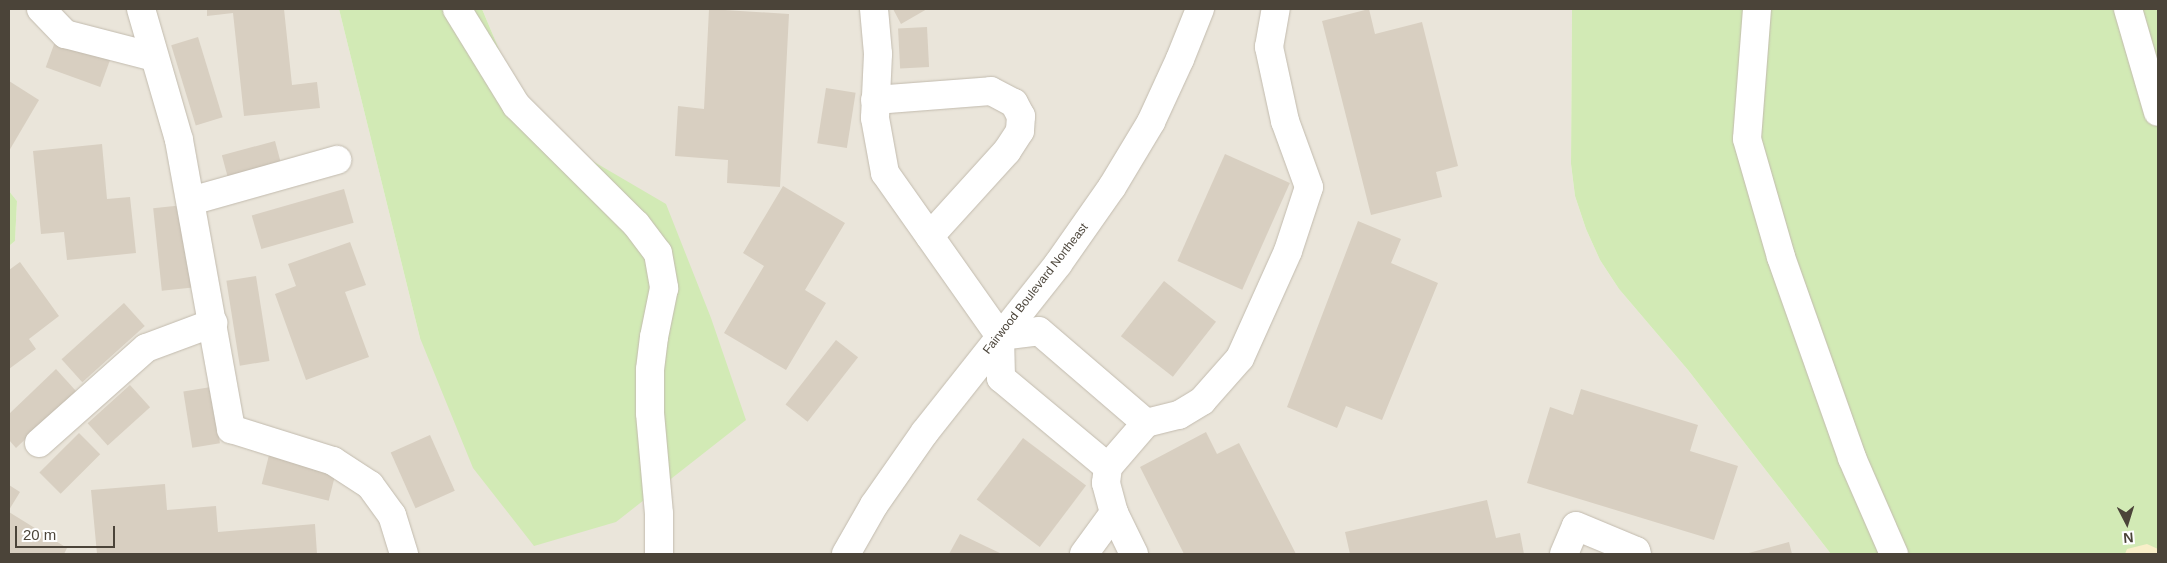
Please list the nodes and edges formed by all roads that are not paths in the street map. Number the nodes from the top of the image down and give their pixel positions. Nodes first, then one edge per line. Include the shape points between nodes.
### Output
1 (40, 9) edge
2 (141, 9) edge
3 (457, 9) edge
4 (874, 9) edge
5 (1200, 9) edge
6 (1276, 9) edge
7 (1757, 9) edge
8 (2128, 9) edge
9 (154, 58) junction
10 (875, 100) junction
11 (2158, 112) edge
12 (337, 160) dead end
13 (191, 201) junction
14 (930, 236) junction
15 (213, 323) junction
16 (1000, 336) junction
17 (1146, 422) junction
18 (39, 443) dead end
19 (1108, 467) junction
20 (1114, 513) junction
21 (404, 554) edge
22 (659, 554) edge
23 (846, 554) edge
24 (1084, 554) edge
25 (1134, 554) edge
26 (1564, 554) edge
27 (1637, 554) edge
28 (1894, 554) edge

1 - 9 street via 64,34
2 - 9 street
3 - 22 street via 516,105 636,224 658,253 664,288 650,370 650,413 659,514
4 - 10 street via 878,54
5 - 16 street, Fairwood Boulevard Northeast via 1151,122 1112,187 1058,264
6 - 17 street via 1269,47 1285,120 1309,187 1288,251 1240,358 1202,401 1179,415
7 - 28 street via 1747,139 1781,256 1848,449
8 - 11 street
9 - 13 street via 180,140
10 - 14 street via 885,173
10 - 14 street via 991,91 1014,103 1021,116 1020,131 1007,151
12 - 13 street
13 - 15 street
14 - 16 street
15 - 18 street via 146,348
15 - 21 street via 231,429 333,460 370,485 392,515
16 - 17 street via 1039,331
16 - 19 street via 1002,378
16 - 23 street, Fairwood Boulevard Northeast via 874,505
17 - 19 street
19 - 20 street via 1106,483
20 - 24 street
20 - 25 street
26 - 27 street via 1576,526

